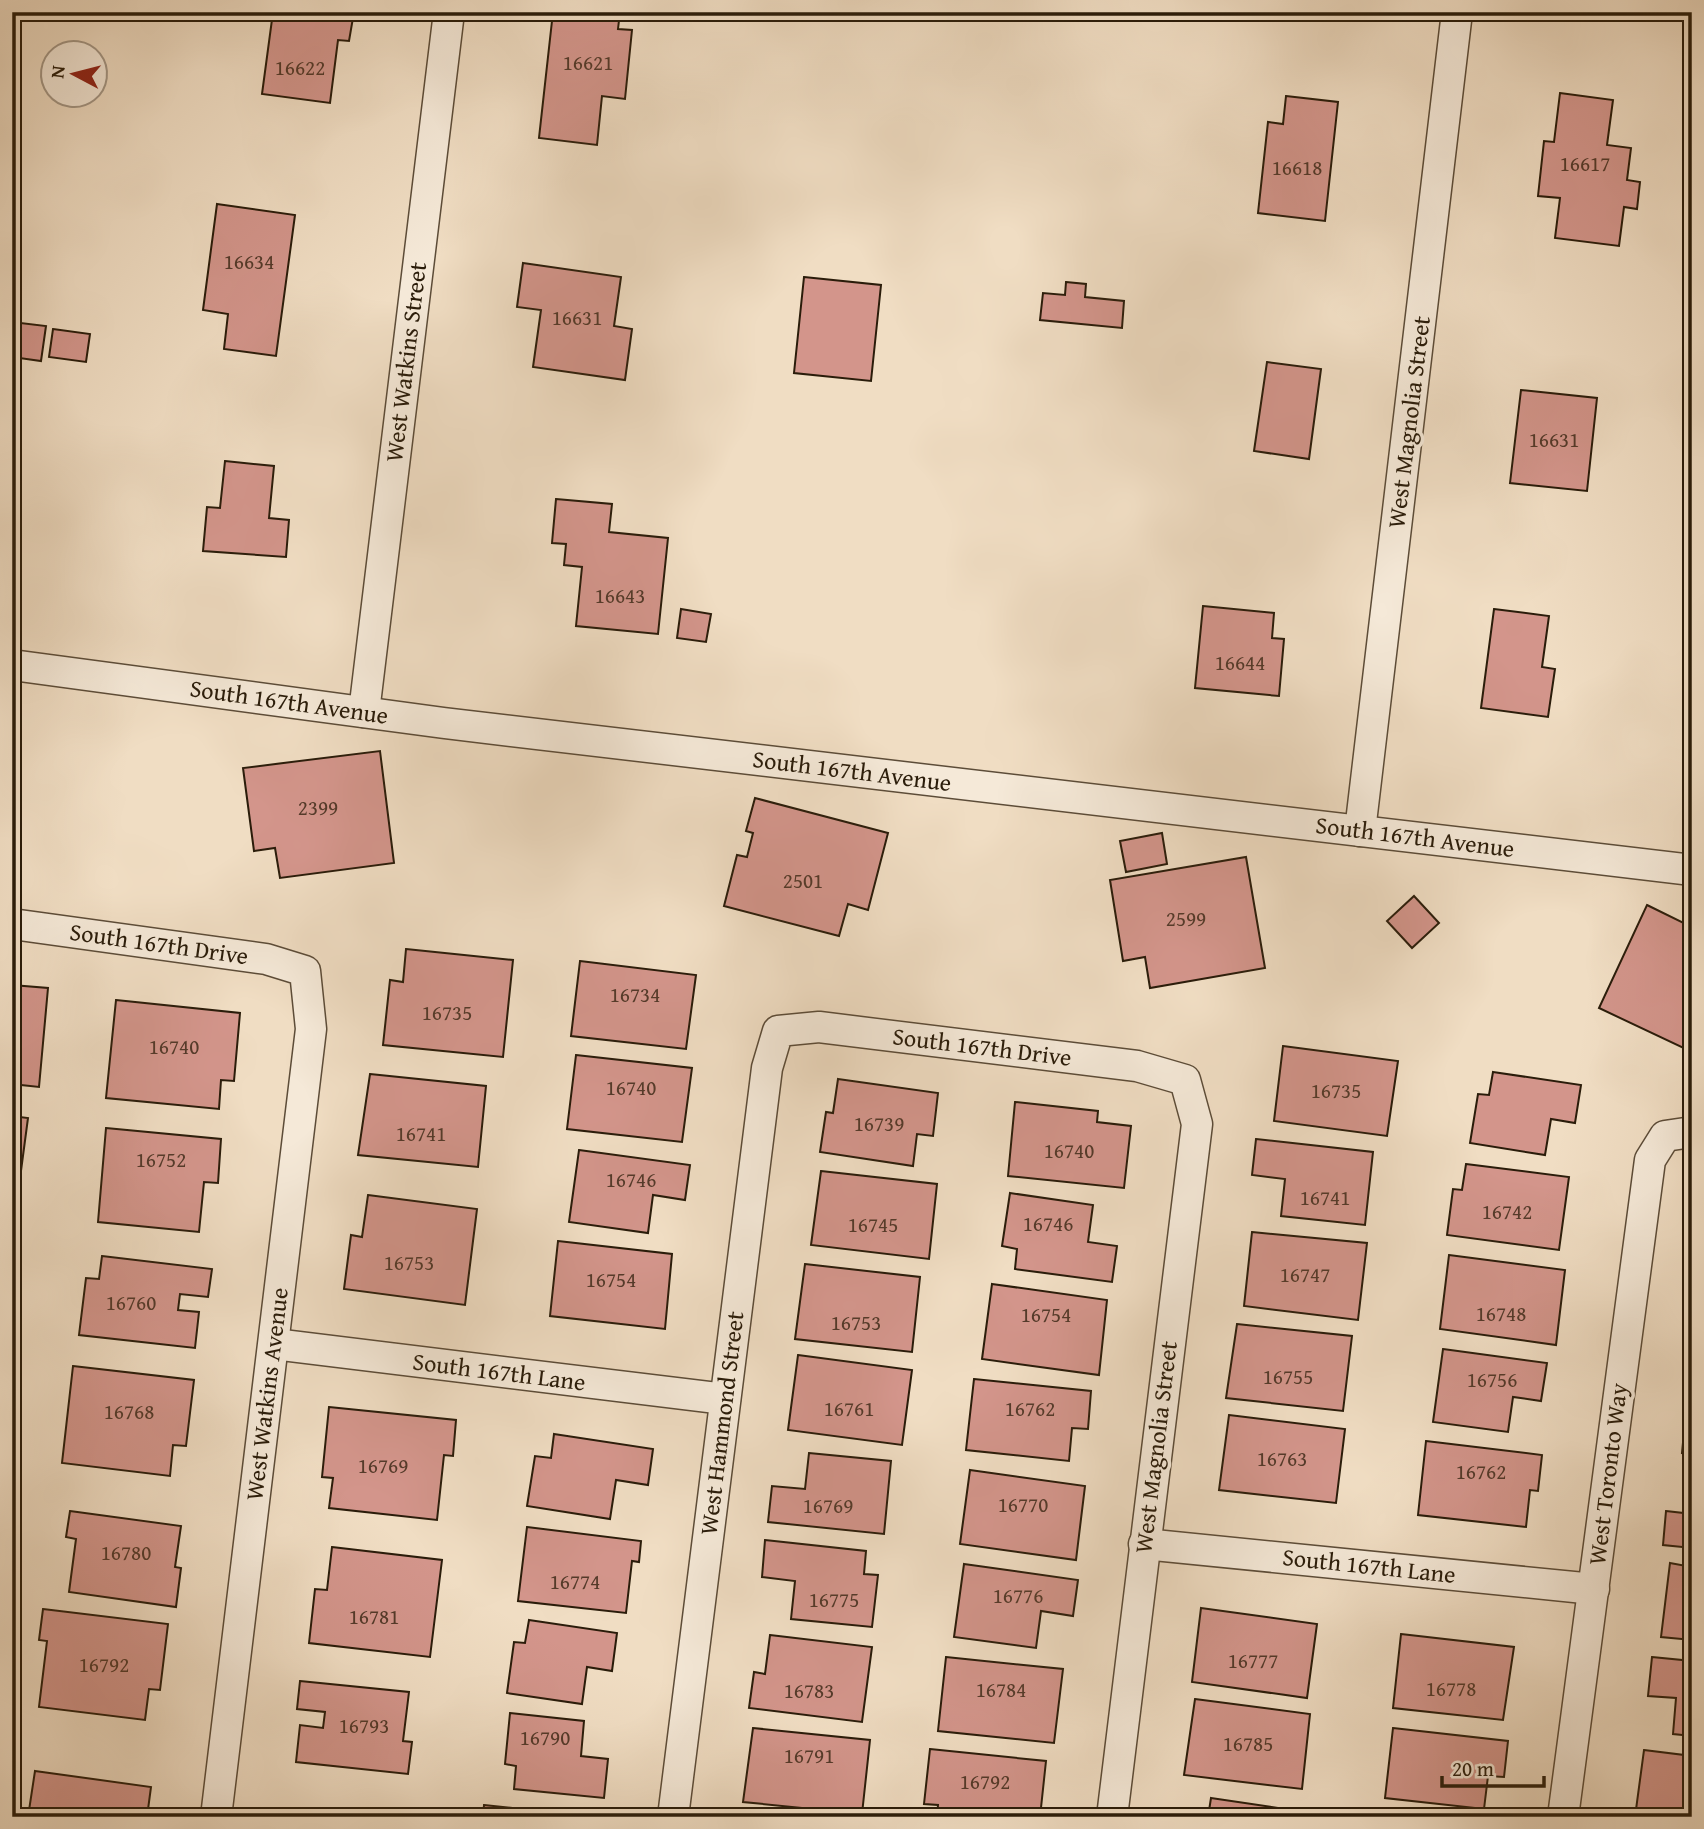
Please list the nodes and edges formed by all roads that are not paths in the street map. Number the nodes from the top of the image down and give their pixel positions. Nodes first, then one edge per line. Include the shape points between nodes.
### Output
1 (449, 12) edge
2 (1457, 12) edge
3 (12, 665) edge
4 (364, 712) junction
5 (1360, 831) junction
6 (1692, 870) edge
7 (12, 924) edge
8 (305, 971) joint
9 (778, 1031) joint
10 (1185, 1080) joint
11 (1678, 1134) edge
12 (274, 1344) junction
13 (725, 1399) junction
14 (1144, 1544) junction
15 (1594, 1589) junction
16 (216, 1817) edge
17 (673, 1817) edge
18 (1112, 1817) edge
19 (1563, 1817) edge

1 - 4 street, West Watkins Street
2 - 5 street, West Magnolia Street
3 - 4 street, South 167th Avenue
4 - 5 street, South 167th Avenue
5 - 6 street, South 167th Avenue
7 - 8 street, South 167th Drive via 266,959
8 - 12 street, West Watkins Avenue via 311,1029
9 - 10 street, South 167th Drive via 819,1027 1137,1066
9 - 13 street, West Hammond Street via 767,1068
10 - 14 street, West Magnolia Street via 1198,1124
11 - 15 street, West Toronto Way via 1650,1160
12 - 13 street, South 167th Lane
12 - 16 street, West Watkins Avenue
13 - 17 street, West Hammond Street
14 - 15 street, South 167th Lane
14 - 18 street, West Magnolia Street
15 - 19 street, West Toronto Way

